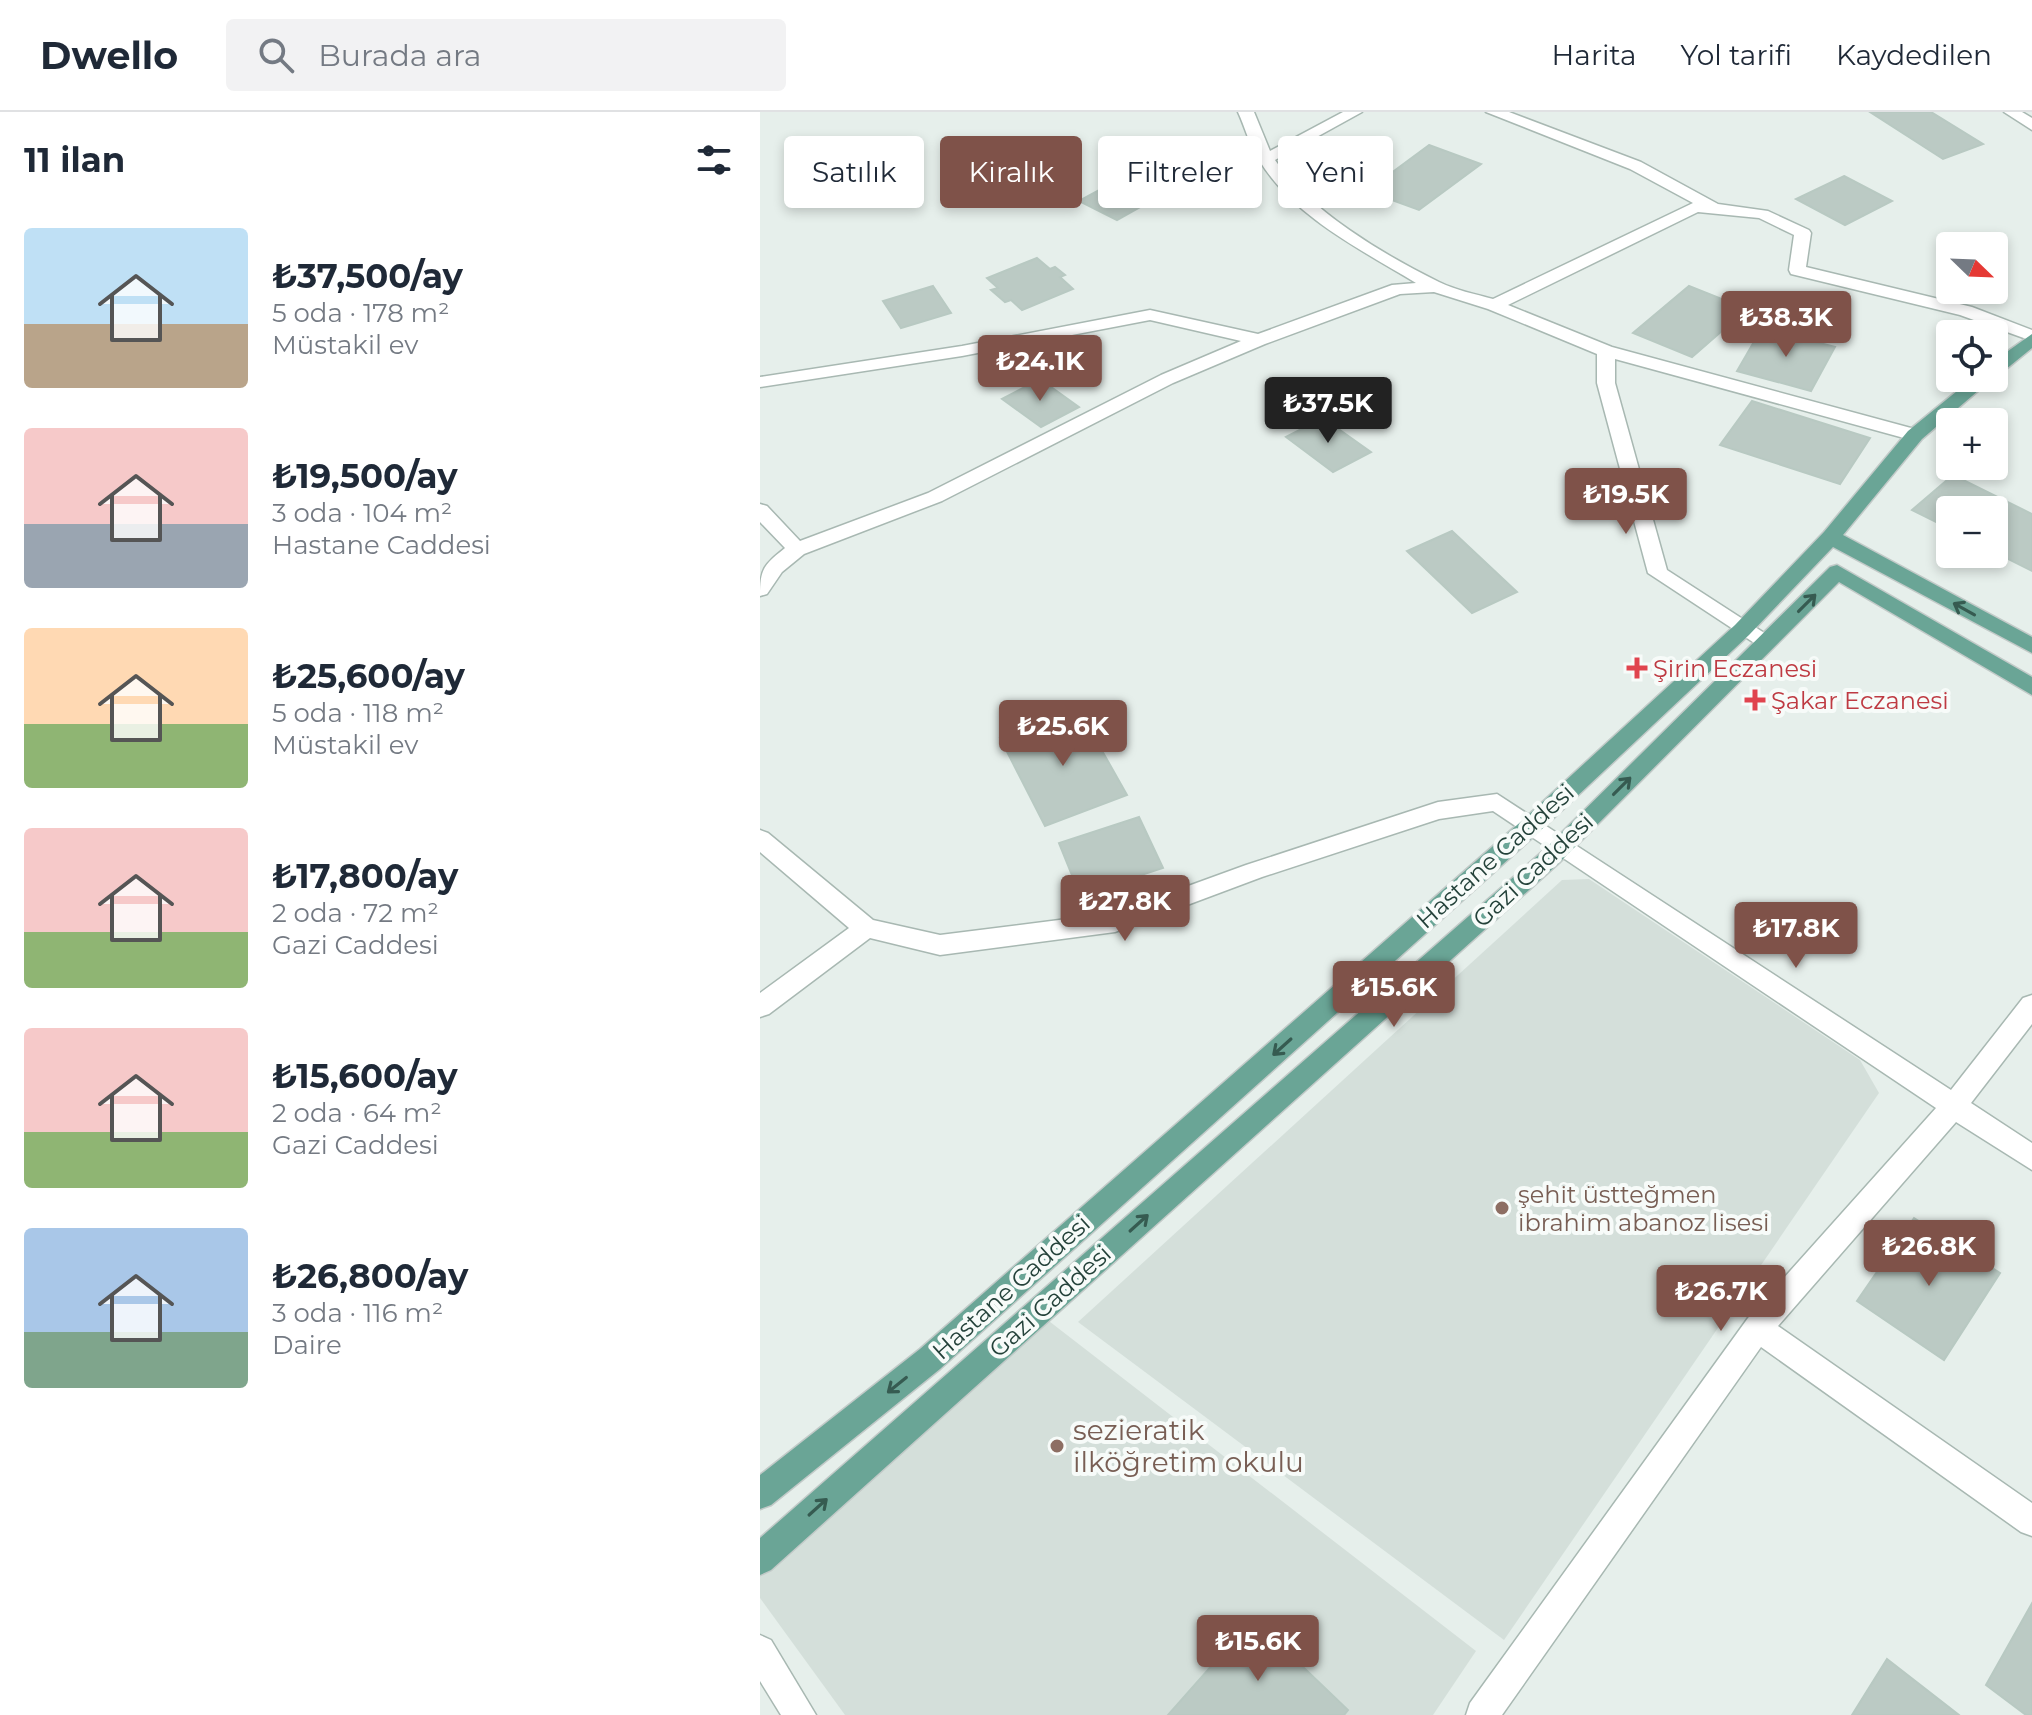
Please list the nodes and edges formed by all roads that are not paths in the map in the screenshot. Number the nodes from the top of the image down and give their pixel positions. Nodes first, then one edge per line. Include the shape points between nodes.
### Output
1 (1246, 112) edge
2 (1354, 112) edge
3 (1494, 112) edge
4 (2012, 112) edge
5 (2032, 125) edge
6 (1266, 159) junction
7 (1714, 209) junction
8 (1435, 287) junction
9 (1494, 305) junction
10 (2032, 338) edge
11 (1259, 340) junction
12 (1606, 351) junction
13 (2008, 358) edge
14 (760, 382) edge
15 (1967, 392) edge
16 (1915, 435) junction
17 (760, 510) edge
18 (1831, 537) junction
19 (797, 549) junction
20 (1837, 572) junction
21 (760, 589) edge
22 (1742, 630) junction
23 (1765, 643) junction
24 (2032, 646) edge
25 (2032, 687) edge
26 (1533, 824) junction
27 (760, 839) edge
28 (1564, 844) junction
29 (866, 928) junction
30 (2032, 1005) edge
31 (760, 1007) edge
32 (1952, 1108) junction
33 (2032, 1158) edge
34 (1758, 1328) junction
35 (760, 1494) edge
36 (2032, 1521) edge
37 (760, 1559) edge
38 (760, 1651) edge
39 (800, 1715) edge
40 (1482, 1715) edge

1 - 6 street
2 - 6 street
3 - 7 street via 1678,185
4 - 5 street
6 - 8 street via 1330,222
7 - 9 street via 1696,207
7 - 10 street via 1762,214 1803,233 1797,270 1966,311
8 - 9 street
8 - 11 street via 1398,289
9 - 12 street
10 - 13 main road
11 - 14 street via 1150,315
11 - 19 street via 1167,379 935,497
12 - 16 street
12 - 22 street via 1606,383 1658,573
15 - 16 main road, Hastane Caddesi
16 - 18 main road, Hastane Caddesi
17 - 19 street
18 - 20 main road
18 - 22 main road, Hastane Caddesi
24 -> 18 main road
19 - 21 street
23 -> 20 main road, Gazi Caddesi
20 - 25 main road
22 - 23 street
22 - 26 main road, Hastane Caddesi
28 -> 23 main road, Gazi Caddesi
26 - 28 street
26 - 29 street via 1497,802 1438,811 1115,922 940,945
26 -> 35 main road, Hastane Caddesi via 930,1359
27 - 29 street
28 - 32 street
37 -> 28 main road, Gazi Caddesi
29 - 31 street
30 - 32 street
32 - 33 street
32 - 34 street
34 - 36 street
34 - 40 street
38 - 39 street

